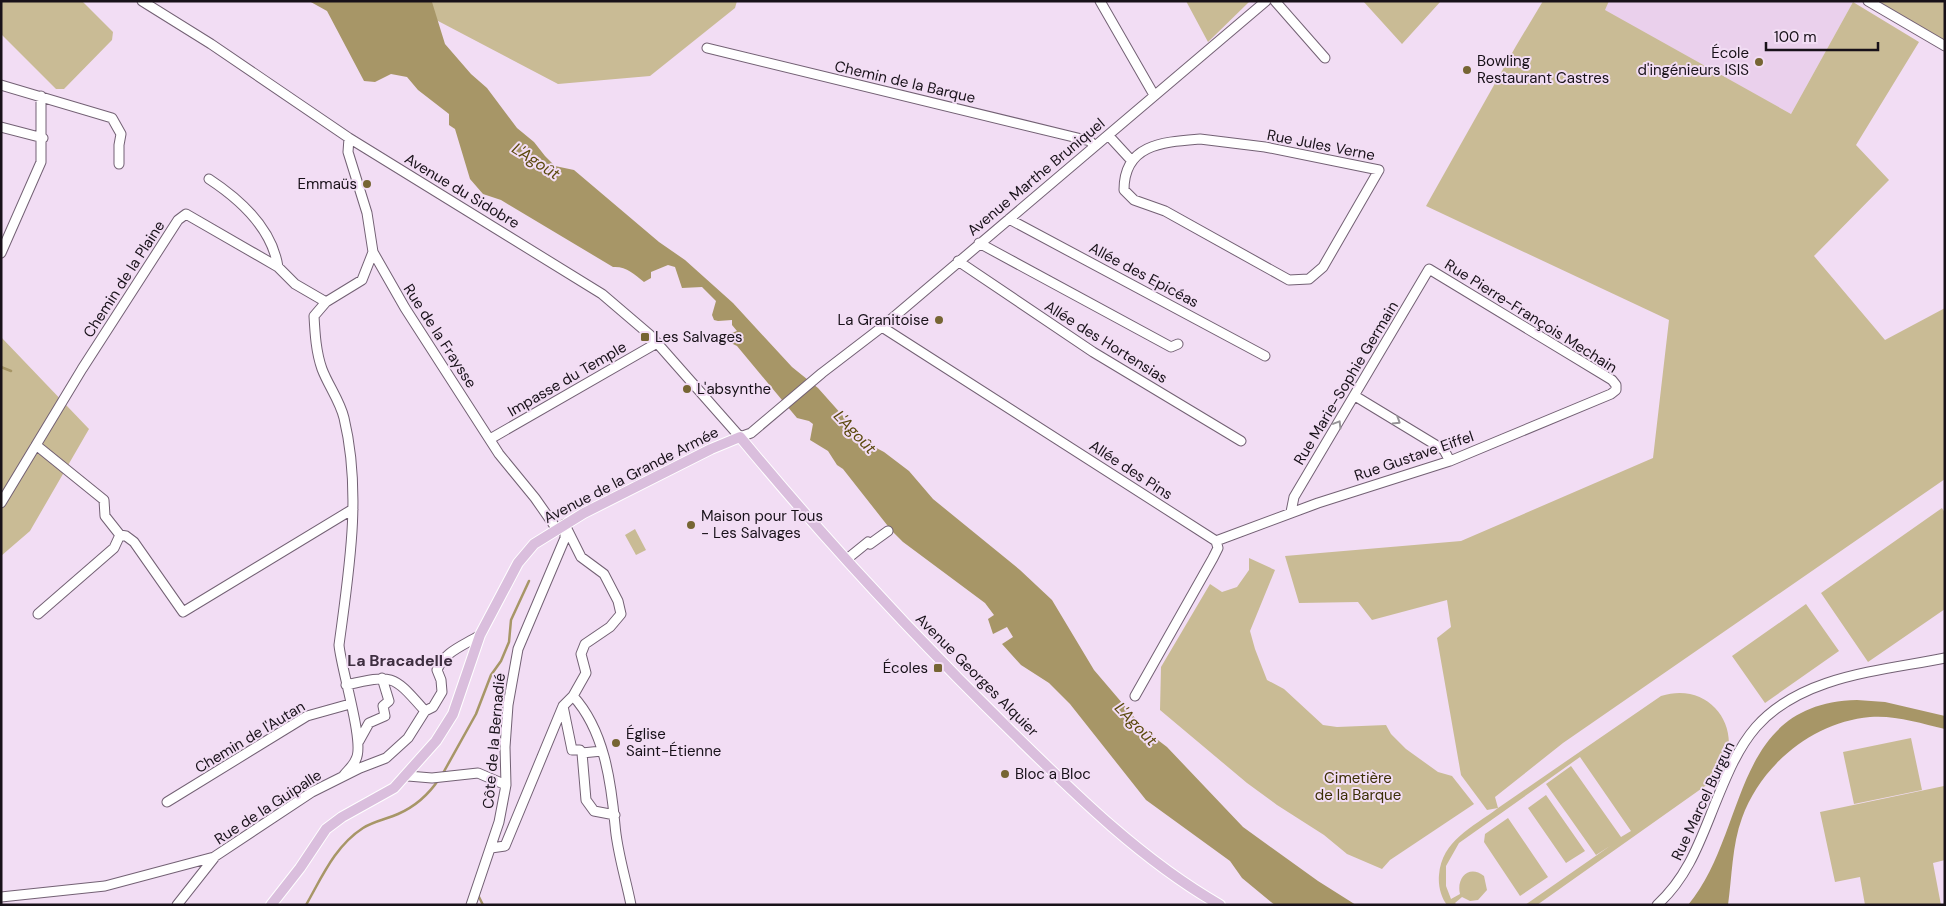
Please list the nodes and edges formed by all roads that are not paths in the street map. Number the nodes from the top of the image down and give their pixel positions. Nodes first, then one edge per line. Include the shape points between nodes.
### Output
1 (142, 1) edge
2 (1100, 1) edge
3 (1266, 1) edge
4 (1275, 1) edge
5 (1868, 1) edge
6 (1945, 46) edge
7 (707, 48) dead end
8 (1325, 58) dead end
9 (1, 85) edge
10 (1154, 95) junction
11 (41, 96) junction
12 (1, 127) edge
13 (1108, 135) junction
14 (43, 138) junction
15 (350, 138) junction
16 (1094, 146) junction
17 (1131, 160) junction
18 (119, 164) dead end
19 (209, 179) dead end
20 (1009, 218) junction
21 (979, 243) junction
22 (373, 252) junction
23 (1, 253) edge
24 (958, 261) junction
25 (278, 268) junction
26 (1429, 269) joint
27 (326, 302) junction
28 (882, 327) junction
29 (657, 344) junction
30 (1178, 344) dead end
31 (1266, 356) dead end
32 (1616, 388) joint
33 (1356, 396) junction
34 (740, 437) junction
35 (490, 439) junction
36 (1241, 442) dead end
37 (36, 444) junction
38 (1450, 461) junction
39 (1, 503) edge
40 (353, 509) junction
41 (1292, 512) junction
42 (560, 526) junction
43 (888, 530) dead end
44 (569, 534) joint
45 (120, 535) junction
46 (1216, 541) junction
47 (847, 559) junction
48 (38, 614) dead end
49 (480, 635) junction
50 (1945, 658) edge
51 (382, 678) junction
52 (346, 685) junction
53 (573, 696) junction
54 (1135, 696) dead end
55 (350, 704) junction
56 (562, 706) junction
57 (425, 711) junction
58 (359, 742) junction
59 (602, 751) junction
60 (582, 753) junction
61 (408, 776) junction
62 (342, 777) junction
63 (506, 785) junction
64 (167, 802) dead end
65 (615, 815) junction
66 (490, 848) junction
67 (214, 857) junction
68 (1, 897) edge
69 (177, 905) edge
70 (271, 905) edge
71 (471, 905) edge
72 (631, 905) edge
73 (1220, 905) edge
74 (1657, 905) edge

1 - 15 street, Avenue du Sidobre
2 - 10 street
3 - 10 street, Avenue Marthe Bruniquel
4 - 8 street
5 - 6 street
7 - 16 street, Chemin de la Barque via 1090,140
9 - 11 street
10 - 13 street, Avenue Marthe Bruniquel
11 - 14 street
11 - 18 street via 112,118 121,134
12 - 14 street
13 - 16 street, Avenue Marthe Bruniquel
13 - 17 street
14 - 23 street via 41,162
15 - 22 street, Rue de la Fraysse via 348,152 367,213
15 - 29 street, Avenue du Sidobre via 602,294
16 - 20 street, Avenue Marthe Bruniquel
17 - 17 street, Rue Jules Verne via 1144,150 1159,145 1200,139 1265,147 1379,170 1323,267 1309,280 1289,280 1165,211 1134,200 1124,190 1124,176
19 - 25 street via 244,206 264,230 276,254
20 - 21 street, Avenue Marthe Bruniquel
20 - 31 street, Allée des Epicéas
21 - 24 street, Avenue Marthe Bruniquel
21 - 30 street via 1171,348
22 - 27 street via 362,280
22 - 35 street, Rue de la Fraysse via 415,324
24 - 28 street, Avenue Marthe Bruniquel
24 - 36 street, Allée des Hortensias via 1093,352
25 - 27 street, Chemin de la Plaine via 295,284
25 - 37 street, Chemin de la Plaine via 186,214 178,220
26 - 32 street, Rue Pierre-François Mechain via 1612,380
26 - 33 street, Rue Marie-Sophie Germain
27 - 40 street via 314,316 315,336 322,368 344,416
28 - 34 street, Avenue Marthe Bruniquel via 751,432
28 - 46 street, Allée des Pins
29 - 34 street, Avenue du Sidobre
29 - 35 street, Impasse du Temple
32 - 38 street, Rue Gustave Eiffel via 1611,394
33 -> 38 street via 1444,450
41 -> 33 street, Rue Marie-Sophie Germain via 1294,497
34 - 42 main road, Avenue de la Grande Armée
34 - 47 main road, Avenue Georges Alquier
35 - 42 street, Rue de la Fraysse via 498,454
37 - 39 street, Chemin de la Plaine
37 - 45 street via 104,500 104,516
38 - 41 street, Rue Gustave Eiffel
40 - 45 street via 183,612 134,542
40 - 52 street via 339,645
41 - 46 street, Rue Gustave Eiffel
42 - 44 street, Rue de la Fraysse
42 - 49 main road, Avenue de la Grande Armée via 534,544 518,563
42 - 63 street, Côte de la Bernadié via 565,538 518,648 508,705
43 - 47 street
44 - 53 street, Côte de la Bernadié via 581,558 604,574 618,601 620,614 610,627 585,644 581,654 586,673
45 - 48 street via 114,548
46 - 54 street via 1218,548 1213,558
47 - 73 main road, Avenue Georges Alquier via 935,656 1063,782 1154,860
49 - 57 street, Rue de la Guipalle via 453,649 441,662 437,670 442,680 442,692 433,707
49 - 61 main road, Avenue de la Grande Armée via 452,714 436,741
50 - 74 street, Rue Marcel Burgun via 1828,682 1792,698 1773,711 1743,745 1688,867 1675,887
51 - 52 street
51 - 57 street via 400,683
51 - 58 street via 389,701 383,706 385,716 369,723
52 - 55 street
53 - 56 street, Côte de la Bernadié
53 - 59 street via 586,711
55 - 58 street
55 - 64 street, Chemin de l'Autan via 307,716
56 - 60 street via 572,750
56 - 66 street, Côte de la Bernadié via 505,846
57 - 62 street, Rue de la Guipalle via 408,738 386,758
58 - 62 street via 357,759
59 - 60 street
59 - 65 street
60 - 65 street via 586,800 594,812
61 - 63 street via 432,778 478,774
61 - 70 main road, Avenue de la Grande Armée via 326,829
62 - 67 street, Rue de la Guipalle via 312,792
63 - 66 street, Côte de la Bernadié
65 - 72 street via 614,824
66 - 71 street
67 - 68 street, Rue de la Guipalle via 105,886
67 - 69 street

